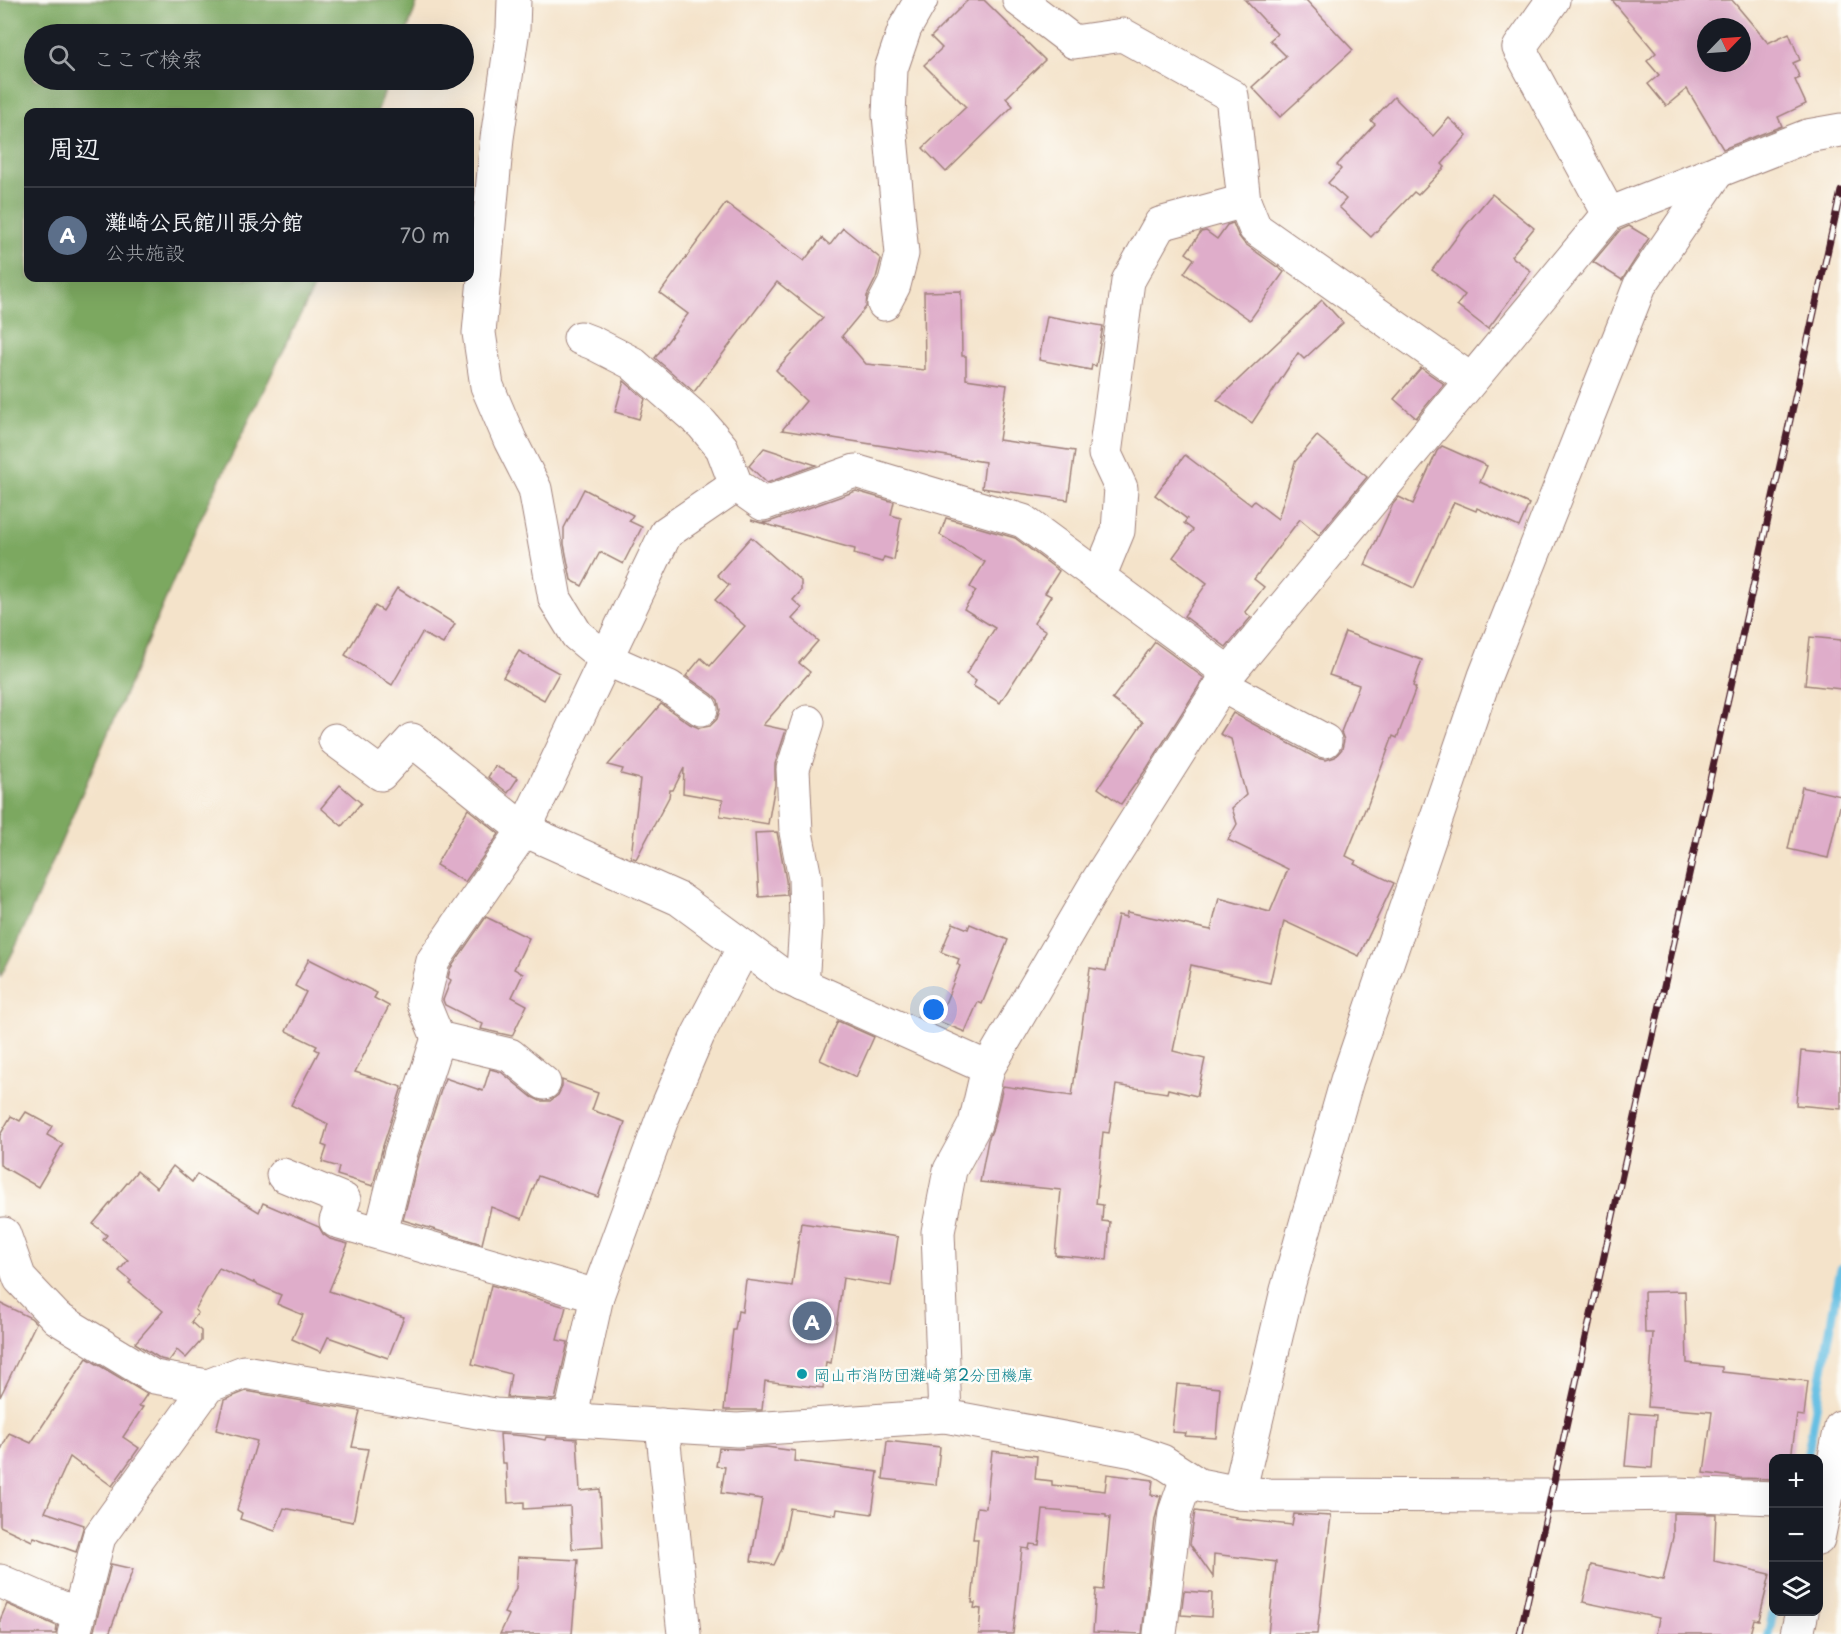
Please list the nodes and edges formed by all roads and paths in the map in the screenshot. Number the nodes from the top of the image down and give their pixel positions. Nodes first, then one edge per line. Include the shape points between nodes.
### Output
1 (514, 0) edge
2 (921, 0) edge
3 (1019, 0) edge
4 (1553, 0) edge
5 (1841, 130) edge
6 (1718, 171) junction
7 (1244, 201) junction
8 (1609, 214) junction
9 (884, 304) dead end
10 (580, 338) dead end
11 (1471, 380) junction
12 (736, 485) junction
13 (1099, 577) junction
14 (606, 659) junction
15 (1225, 679) junction
16 (701, 709) dead end
17 (808, 722) dead end
18 (335, 740) dead end
19 (1325, 741) dead end
20 (524, 830) junction
21 (744, 947) junction
22 (802, 985) junction
23 (438, 1038) junction
24 (988, 1068) junction
25 (544, 1083) dead end
26 (283, 1175) dead end
27 (381, 1233) junction
28 (4, 1234) dead end
29 (597, 1296) junction
30 (208, 1386) junction
31 (945, 1416) junction
32 (570, 1420) junction
33 (662, 1425) junction
34 (1841, 1427) edge
35 (1186, 1478) junction
36 (1239, 1493) junction
37 (1769, 1498) edge
38 (1829, 1500) edge
39 (1823, 1521) edge
40 (0, 1581) edge
41 (1801, 1616) edge
42 (76, 1625) edge
43 (684, 1634) edge
44 (1160, 1634) edge
45 (1797, 1634) edge

1 - 14 street via 479,333 487,386 535,489 555,600 577,635
2 - 9 street via 905,28 891,69 889,115 902,254
3 - 7 street via 1074,42 1123,35 1232,96
4 - 8 street via 1519,48
5 - 6 street via 1807,136
6 - 8 street
6 - 36 street via 1640,285 1485,676 1347,1080 1287,1290
7 - 11 street via 1255,228
7 - 13 street via 1160,224 1128,281 1105,453 1121,488 1118,531
8 - 11 street
10 - 12 street via 632,363 702,424 722,448
11 - 15 street
12 - 13 street via 763,504 855,471 1023,521
12 - 14 street via 666,533
13 - 15 street
14 - 16 street via 669,687
14 - 20 street
15 - 19 street
15 - 24 street via 1095,885
17 - 22 street via 793,769 796,832 805,878
18 - 20 street via 381,774 412,740
20 - 21 street via 679,899
20 - 23 street via 433,961 423,1002
21 - 22 street
21 - 29 street via 698,1035 662,1119
22 - 24 street
23 - 25 street via 510,1055
23 - 27 street via 401,1152
24 - 31 street via 975,1124 950,1170 938,1232
26 - 27 street via 344,1200 336,1221
27 - 29 street
28 - 30 street via 20,1279 57,1318 154,1377
29 - 32 street
30 - 32 street via 244,1372 495,1415
30 - 42 street via 99,1537
31 - 33 street via 737,1430
31 - 35 street via 1133,1451 1162,1461
32 - 33 street
33 - 43 street
34 - 38 street
35 - 36 street via 1199,1485
35 - 44 street via 1175,1512
36 - 37 street
38 - 39 street
40 - 42 street
41 - 45 street

